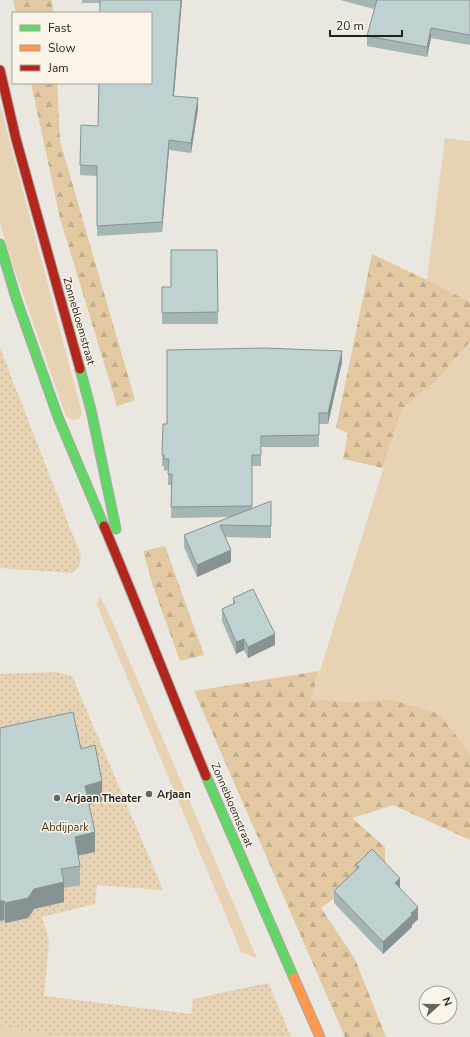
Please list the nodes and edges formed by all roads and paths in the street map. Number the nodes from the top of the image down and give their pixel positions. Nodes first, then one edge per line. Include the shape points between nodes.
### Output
1 (0, 70) edge
2 (0, 244) edge
3 (92, 414) junction
4 (58, 417) junction
5 (88, 429) dead end
6 (73, 434) dead end
7 (127, 581) junction
8 (320, 1037) edge

1 - 3 main road, Zonnebloemstraat via 16,139
2 - 4 main road, Zonnebloemstraat
3 - 5 main road
3 - 7 main road, Zonnebloemstraat
4 - 6 main road via 67,431
4 - 7 main road, Zonnebloemstraat
7 - 8 main road, Zonnebloemstraat via 173,698

